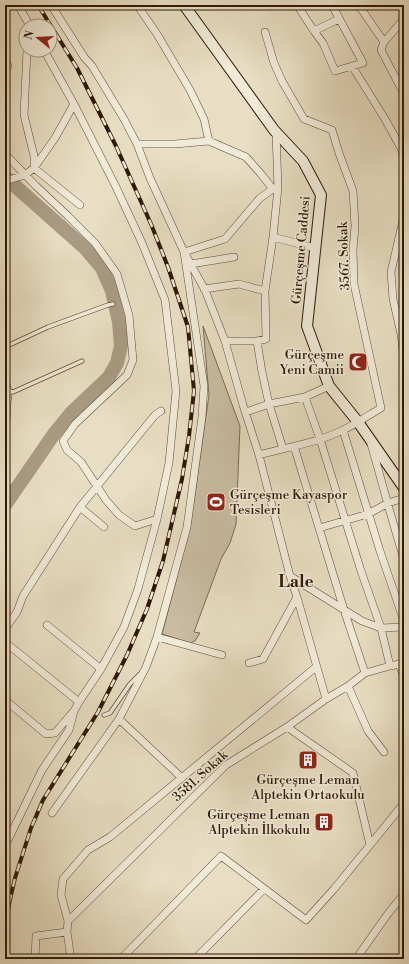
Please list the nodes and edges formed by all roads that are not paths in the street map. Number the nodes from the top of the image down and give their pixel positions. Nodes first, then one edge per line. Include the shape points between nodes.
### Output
1 (18, 5) edge
2 (52, 5) edge
3 (137, 5) edge
4 (184, 5) edge
5 (297, 5) edge
6 (332, 5) edge
7 (357, 5) edge
8 (25, 18) edge
9 (339, 19) junction
10 (404, 21) edge
11 (314, 31) junction
12 (265, 32) dead end
13 (384, 42) junction
14 (28, 58) edge
15 (48, 58) edge
16 (5, 60) edge
17 (352, 66) junction
18 (5, 68) edge
19 (404, 94) edge
20 (74, 104) junction
21 (276, 133) junction
22 (209, 141) junction
23 (137, 144) junction
24 (5, 154) edge
25 (404, 159) edge
26 (34, 168) junction
27 (23, 175) junction
28 (5, 182) edge
29 (275, 188) junction
30 (80, 205) dead end
31 (404, 216) edge
32 (273, 237) junction
33 (315, 248) junction
34 (184, 252) junction
35 (234, 256) dead end
36 (191, 264) junction
37 (204, 289) junction
38 (265, 291) junction
39 (113, 304) dead end
40 (257, 341) junction
41 (225, 342) junction
42 (5, 347) edge
43 (404, 359) edge
44 (82, 361) dead end
45 (329, 386) junction
46 (6, 387) edge
47 (305, 397) junction
48 (269, 404) junction
49 (161, 411) dead end
50 (246, 412) junction
51 (5, 421) edge
52 (358, 422) junction
53 (343, 430) junction
54 (369, 438) junction
55 (320, 439) junction
56 (294, 446) junction
57 (283, 449) junction
58 (259, 456) junction
59 (97, 487) junction
60 (404, 488) edge
61 (404, 498) edge
62 (388, 503) junction
63 (80, 507) junction
64 (368, 514) junction
65 (157, 519) junction
66 (346, 520) junction
67 (104, 527) dead end
68 (319, 528) junction
69 (404, 559) edge
70 (290, 576) junction
71 (297, 597) junction
72 (344, 610) junction
73 (404, 621) edge
74 (47, 625) dead end
75 (404, 627) edge
76 (381, 628) junction
77 (5, 629) edge
78 (157, 637) junction
79 (5, 642) edge
80 (222, 655) dead end
81 (249, 663) dead end
82 (401, 663) edge
83 (390, 666) junction
84 (146, 667) junction
85 (316, 667) junction
86 (101, 669) junction
87 (365, 673) junction
88 (404, 677) edge
89 (348, 686) junction
90 (326, 699) junction
91 (5, 700) edge
92 (81, 703) junction
93 (74, 711) junction
94 (104, 715) dead end
95 (119, 719) junction
96 (287, 727) junction
97 (384, 752) dead end
98 (182, 778) junction
99 (404, 803) edge
100 (52, 813) dead end
101 (5, 842) edge
102 (370, 845) junction
103 (264, 889) junction
104 (404, 894) edge
105 (68, 921) junction
106 (67, 932) junction
107 (35, 959) edge
108 (72, 959) edge
109 (120, 959) edge
110 (195, 959) edge
111 (356, 959) edge

1 - 8 street
2 - 23 street via 92,66
3 - 22 street via 190,90 204,119
4 - 21 main road, Gürçeşme Caddesi
5 - 11 street
6 - 9 street
7 - 13 street
9 - 11 street
9 - 17 street via 363,63
10 - 13 street
11 - 17 street via 323,43 335,71
12 - 52 street, 3567. Sokak via 282,81 304,119 332,130 353,192 354,284 381,408
13 - 19 street via 381,50
14 - 26 street via 24,115 34,156
15 - 20 street
16 - 18 street via 8,66
17 - 25 street via 385,118
20 - 26 street
20 - 65 street via 139,236 165,300 176,391 169,463
21 - 29 street
21 - 33 main road, Gürçeşme Caddesi via 302,161 322,195
22 - 23 street
22 - 29 street via 246,157
23 - 34 street
24 - 27 street
26 - 27 street
26 - 30 street
27 - 28 street
27 - 59 street via 95,243 117,274 129,315 133,360 127,375 75,424 63,441 67,450 80,462
29 - 32 street
29 - 34 street via 260,198 225,239
31 - 43 street via 391,272 393,299
32 - 33 street
32 - 38 street
33 - 45 main road, Gürçeşme Caddesi via 307,326
34 - 36 street
34 - 78 street via 204,386 202,417 187,527
35 - 36 street
36 - 37 street
37 - 38 street via 239,284
37 - 41 street
38 - 40 street via 266,339
39 - 42 lane via 48,327
40 - 41 street
40 - 48 street
41 - 50 street
44 - 46 lane via 13,392
45 - 47 street
45 - 52 main road, Gürçeşme Caddesi
46 - 51 street
47 - 48 street
47 - 55 street
48 - 50 street
48 - 57 street
49 - 59 street via 155,415
50 - 58 street
52 - 53 street
52 - 54 main road, Gürçeşme Caddesi
53 - 55 street
53 - 64 street
54 - 60 main road, Gürçeşme Caddesi
54 - 62 street
55 - 56 street
55 - 66 street
56 - 57 street
56 - 68 street
57 - 58 street
58 - 70 street
59 - 63 street
59 - 65 street via 119,515 135,526
61 - 62 street
62 - 64 street
62 - 69 street
63 - 67 street
63 - 77 street
64 - 66 street
64 - 73 street
65 - 86 street via 124,627
66 - 68 street
66 - 76 street
68 - 72 street
70 - 71 street
70 - 72 street
71 - 81 street via 263,659
71 - 85 street
72 - 76 street via 362,621
72 - 87 street
74 - 86 street
75 - 76 street
76 - 83 street
78 - 80 street
78 - 84 street
79 - 92 street
82 - 83 street, 3581. Sokak
82 - 88 street
83 - 87 street, 3581. Sokak
84 - 94 lane via 130,684 110,713
84 - 95 street
85 - 90 street
85 - 98 street
86 - 92 street
87 - 89 street, 3581. Sokak
89 - 90 street, 3581. Sokak
89 - 97 street via 368,731
90 - 96 street, 3581. Sokak
91 - 93 street via 46,734 55,733
92 - 93 street
93 - 101 street via 69,730 42,770
95 - 98 street
95 - 100 street
96 - 102 street via 353,773
96 - 105 street, 3581. Sokak via 226,765
98 - 105 street via 110,837 88,850 63,879 61,896
99 - 102 street
102 - 103 street via 306,920
103 - 109 street via 221,856
103 - 110 street
104 - 111 street
105 - 106 street
106 - 107 street via 36,936
106 - 108 street

